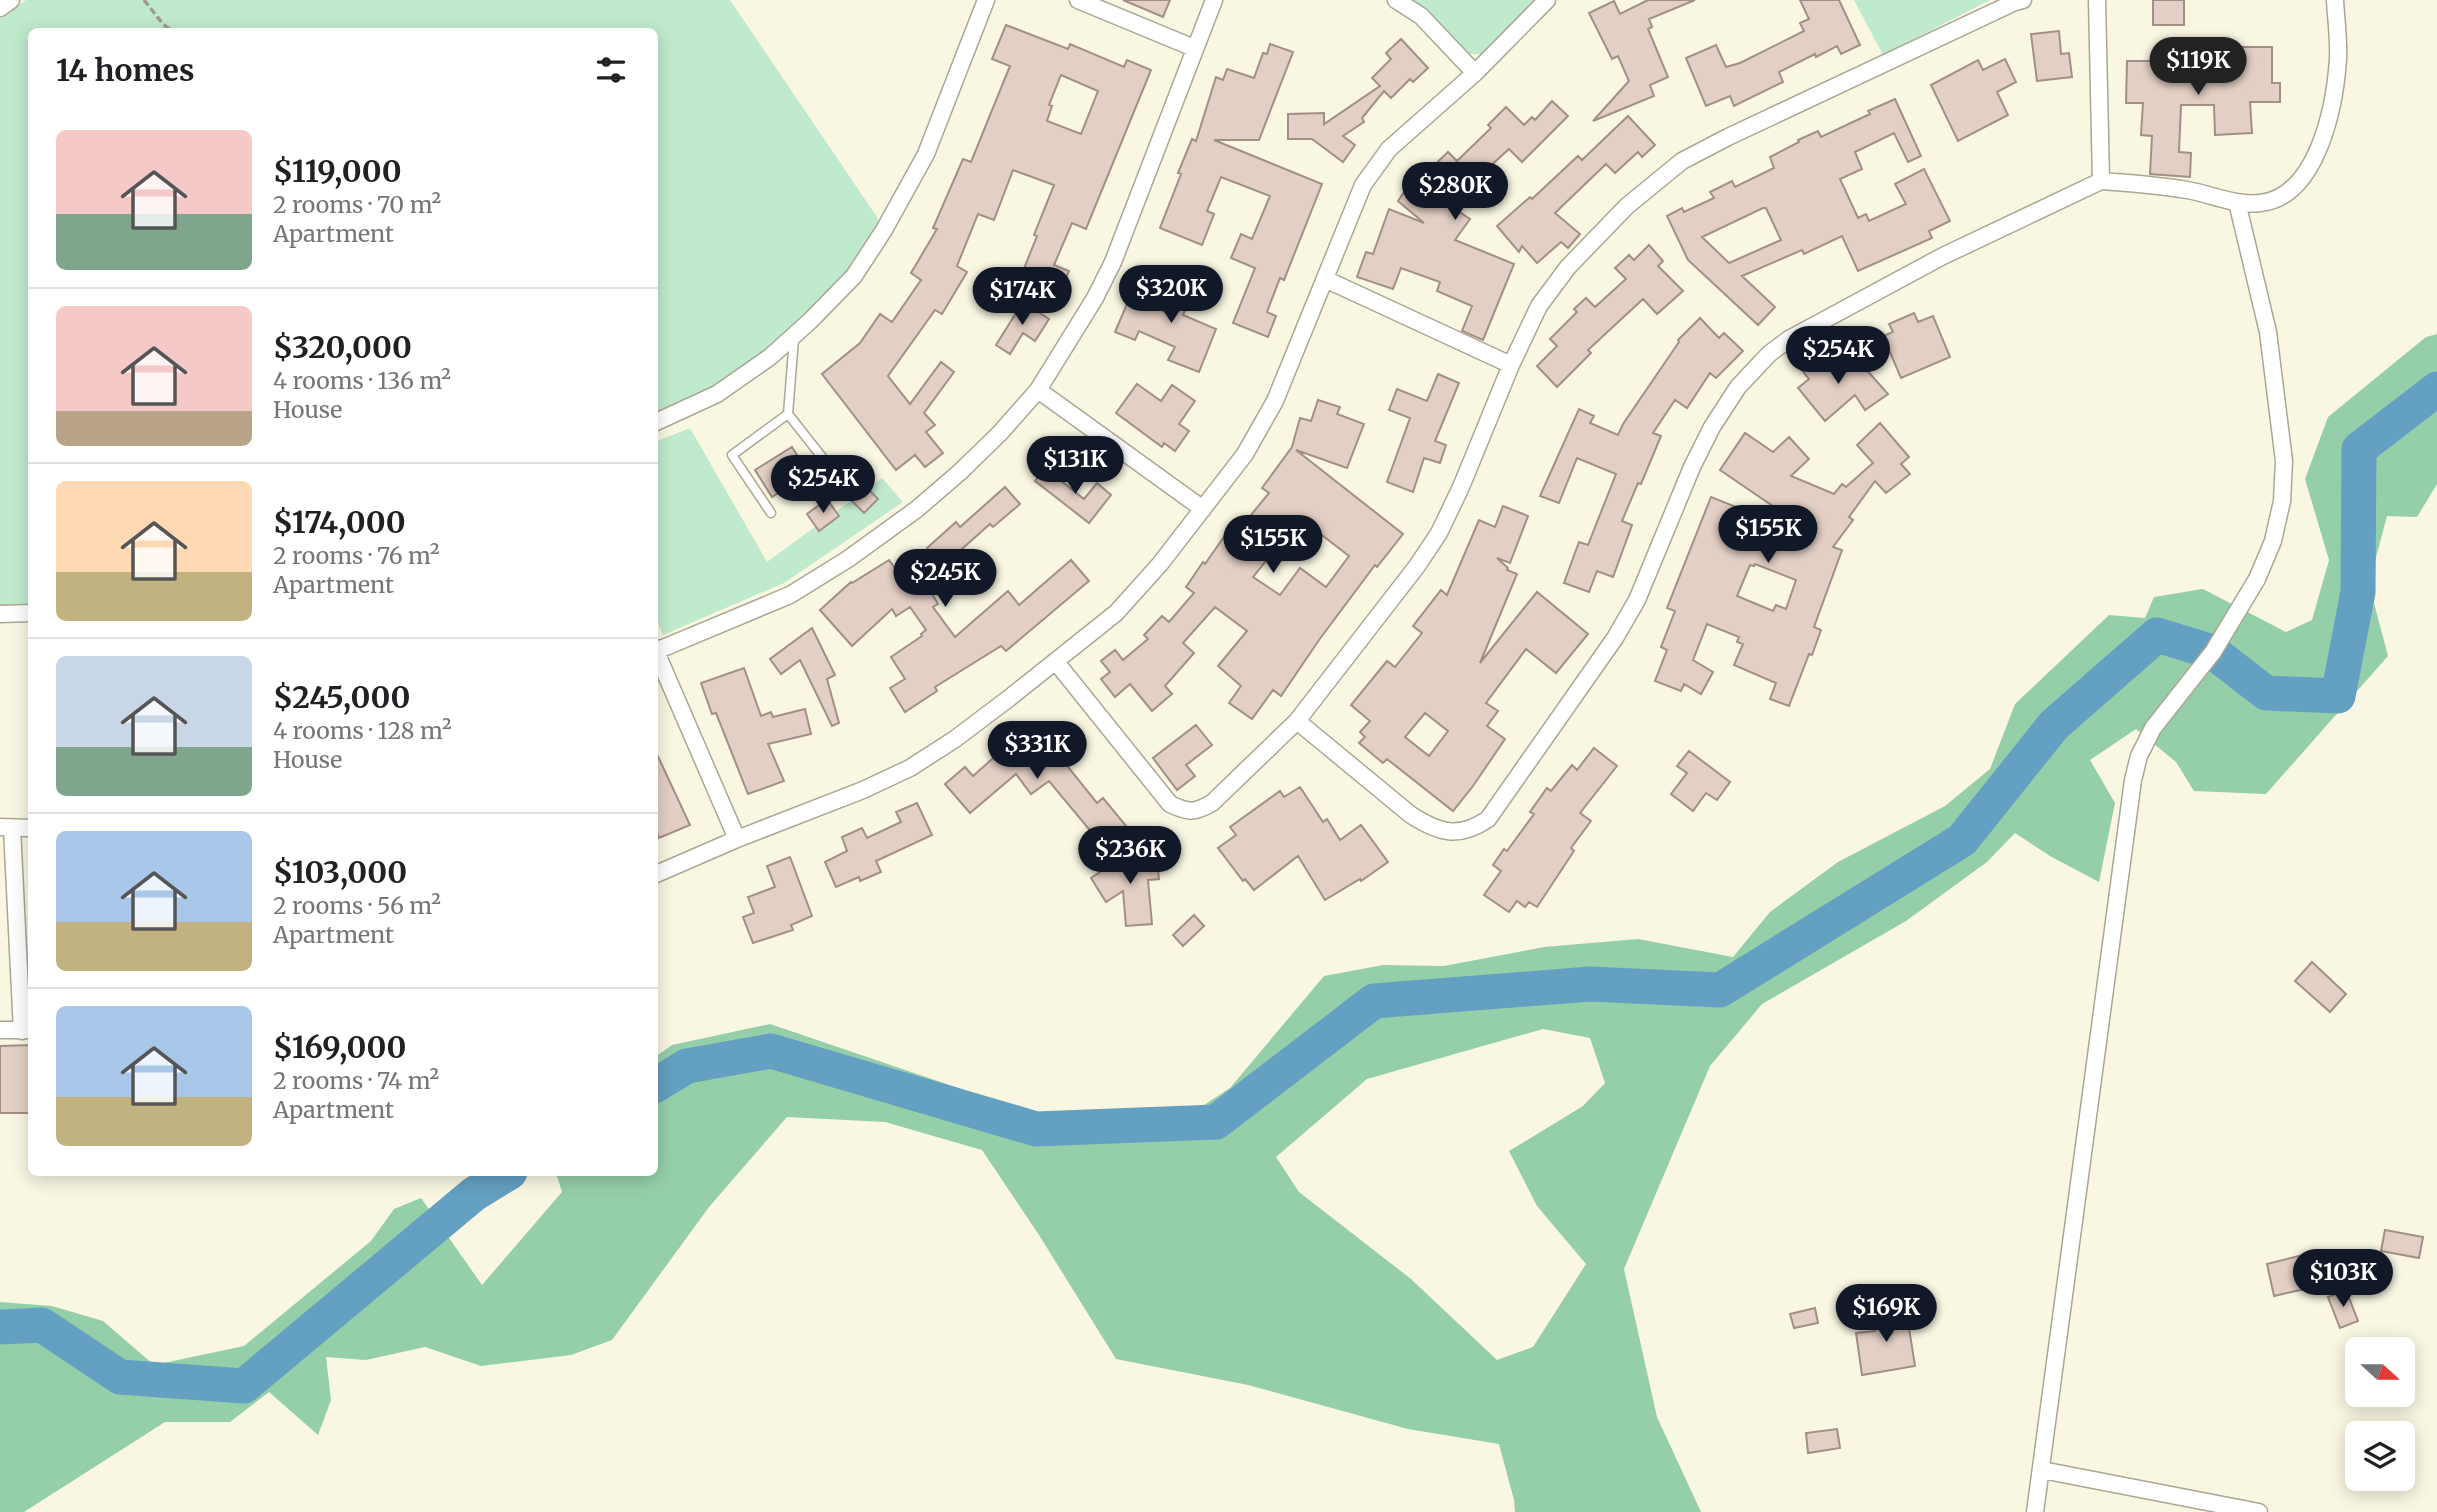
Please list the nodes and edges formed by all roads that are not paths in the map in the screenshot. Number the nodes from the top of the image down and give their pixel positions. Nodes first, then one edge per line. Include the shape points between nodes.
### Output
1 (10, 0) edge
2 (986, 0) edge
3 (1078, 0) edge
4 (1214, 0) edge
5 (1396, 0) edge
6 (1547, 0) edge
7 (2023, 0) edge
8 (2097, 0) edge
9 (2335, 0) edge
10 (0, 8) edge
11 (1194, 48) junction
12 (1475, 73) junction
13 (2101, 181) junction
14 (2237, 202) junction
15 (1325, 279) junction
16 (794, 335) junction
17 (1511, 365) junction
18 (1038, 390) junction
19 (788, 414) junction
20 (658, 421) edge
21 (829, 466) dead end
22 (1203, 509) junction
23 (771, 513) dead end
24 (28, 613) edge
25 (0, 614) edge
26 (658, 648) edge
27 (658, 656) edge
28 (1056, 662) junction
29 (1297, 721) junction
30 (6, 828) edge
31 (28, 828) edge
32 (737, 839) junction
33 (658, 873) edge
34 (0, 1030) edge
35 (27, 1031) edge
36 (2042, 1470) junction
37 (2035, 1512) edge
38 (2259, 1512) edge

1 - 10 street
2 - 16 street via 926,154 884,230 854,276
3 - 11 street
4 - 11 street
5 - 12 street via 1420,16
6 - 12 street
7 - 17 street via 1682,161 1627,206 1568,267 1539,306
8 - 13 street
9 - 14 street via 2338,58 2329,121 2316,153 2298,183 2276,199
11 - 18 street via 1112,262
12 - 15 street via 1389,149 1363,185
13 - 14 street via 2188,190
13 - 29 street via 1943,256 1769,354 1738,387 1712,427 1637,600 1615,638 1488,819 1473,829 1453,832 1430,827
14 - 36 street via 2268,332 2284,461 2282,501 2273,541 2256,579 2213,652 2153,728 2133,779
15 - 17 street
15 - 22 street via 1275,401 1245,454
16 - 19 lane
16 - 20 street via 717,394
17 - 29 street via 1439,533
18 - 22 street
18 - 26 street via 960,472 848,559 790,596
19 - 21 lane
19 - 23 lane via 732,455
22 - 28 street via 1116,613
24 - 25 street
27 - 32 street
28 - 29 street via 1170,804 1183,810 1196,811 1212,803
28 - 32 street via 910,768
30 - 31 street
30 - 35 street
32 - 33 street
34 - 35 street
36 - 37 street
36 - 38 street

